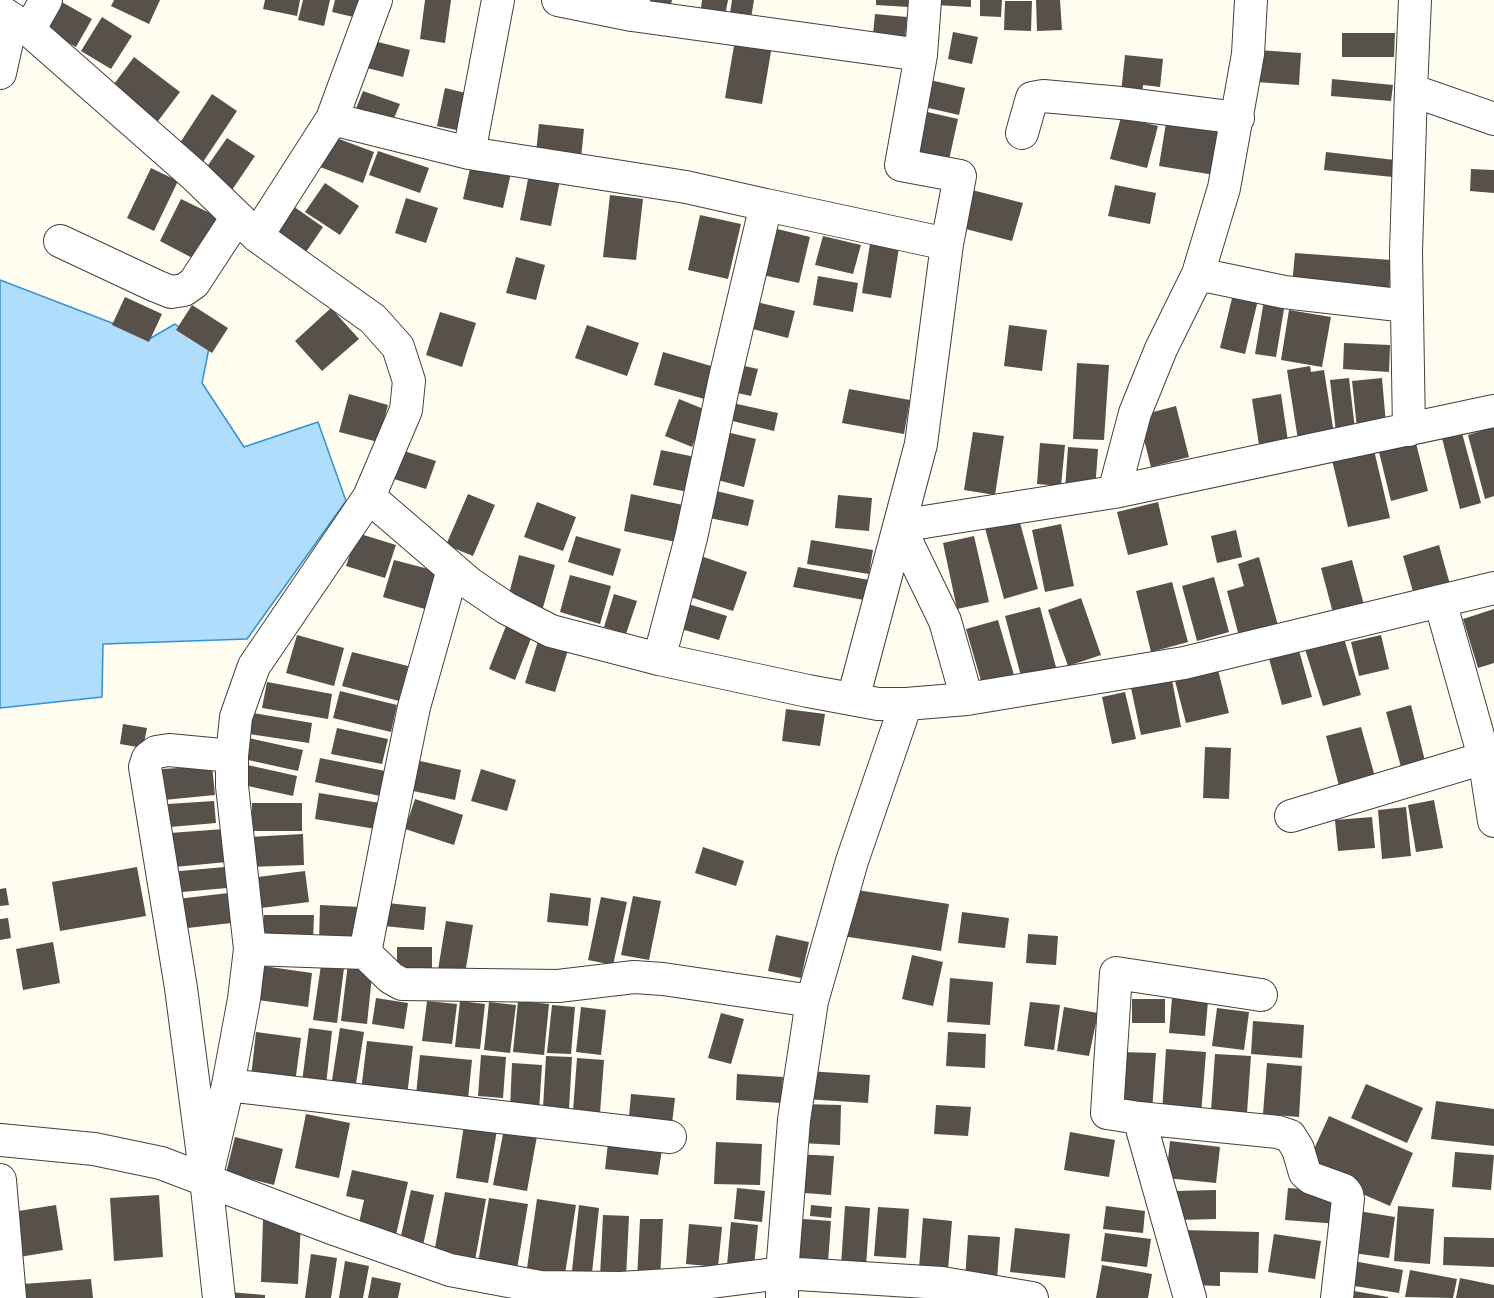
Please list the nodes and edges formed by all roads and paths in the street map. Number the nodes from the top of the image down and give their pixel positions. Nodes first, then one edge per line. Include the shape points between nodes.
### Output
1 (46, 0) edge
2 (376, 0) edge
3 (498, 0) edge
4 (558, 0) edge
5 (925, 0) edge
6 (1251, 0) edge
7 (1415, 0) edge
8 (633, 8) edge
9 (14, 20) edge
10 (921, 55) junction
11 (0, 73) edge
12 (1411, 90) junction
13 (332, 118) junction
14 (1238, 118) junction
15 (1494, 119) edge
16 (1022, 134) dead end
17 (469, 153) junction
18 (766, 205) junction
19 (247, 227) junction
20 (60, 241) dead end
21 (946, 244) junction
22 (1198, 274) junction
23 (1407, 306) junction
24 (1494, 411) edge
25 (1409, 430) junction
26 (1114, 492) junction
27 (369, 496) junction
28 (899, 526) junction
29 (453, 569) junction
30 (1494, 588) edge
31 (1440, 601) junction
32 (659, 659) junction
33 (853, 699) junction
34 (967, 699) junction
35 (903, 710) junction
36 (232, 756) junction
37 (1489, 756) edge
38 (1291, 816) dead end
39 (1494, 821) edge
40 (250, 949) junction
41 (365, 953) junction
42 (1261, 995) dead end
43 (812, 1001) junction
44 (228, 1085) junction
45 (1140, 1118) junction
46 (670, 1137) dead end
47 (0, 1140) edge
48 (206, 1179) junction
49 (0, 1180) edge
50 (782, 1286) edge
51 (703, 1290) edge
52 (10, 1298) edge
53 (219, 1298) edge
54 (1032, 1298) edge
55 (1190, 1298) edge
56 (1337, 1298) edge

1 - 9 street
2 - 13 street
3 - 17 street
4 - 8 street
5 - 10 street
6 - 14 street
7 - 12 street
8 - 10 street via 791,39
9 - 11 street
9 - 19 street via 195,176
10 - 21 street via 901,165 960,176
12 - 15 street
12 - 23 street
13 - 17 street
13 - 19 street
14 - 16 street via 1043,96 1032,98
14 - 22 street via 1224,188
17 - 18 street via 686,187
18 - 21 street
18 - 32 street via 691,538
19 - 20 street via 194,283 171,292
19 - 27 street via 373,319 398,347 409,381 406,410
21 - 28 street via 921,444
22 - 23 street via 1284,292
22 - 26 street via 1135,413
23 - 25 street
24 - 25 street
25 - 26 street
26 - 28 street
27 - 29 street
27 - 36 street via 254,666 236,717
28 - 33 street
28 - 34 street via 945,621
29 - 32 street via 506,608 551,631
29 - 41 street via 414,707
30 - 31 street
31 - 34 street via 1184,663
31 - 37 street
32 - 33 street
33 - 35 street
34 - 35 street
35 - 43 street via 852,861
36 - 40 street
36 - 48 street via 169,750 156,752 148,758 146,767
37 - 38 street
37 - 39 street
40 - 41 street
40 - 44 street
41 - 43 street via 402,984 558,986 634,977
42 - 45 street via 1116,973 1107,1113
43 - 50 street via 794,1120
44 - 46 street
44 - 48 street
45 - 55 street
45 - 56 street via 1290,1136 1299,1149 1305,1173 1347,1194
47 - 48 street via 94,1149 161,1163
48 - 51 street via 450,1270 540,1287
48 - 53 street
49 - 52 street
50 - 51 street
50 - 54 street via 942,1282

